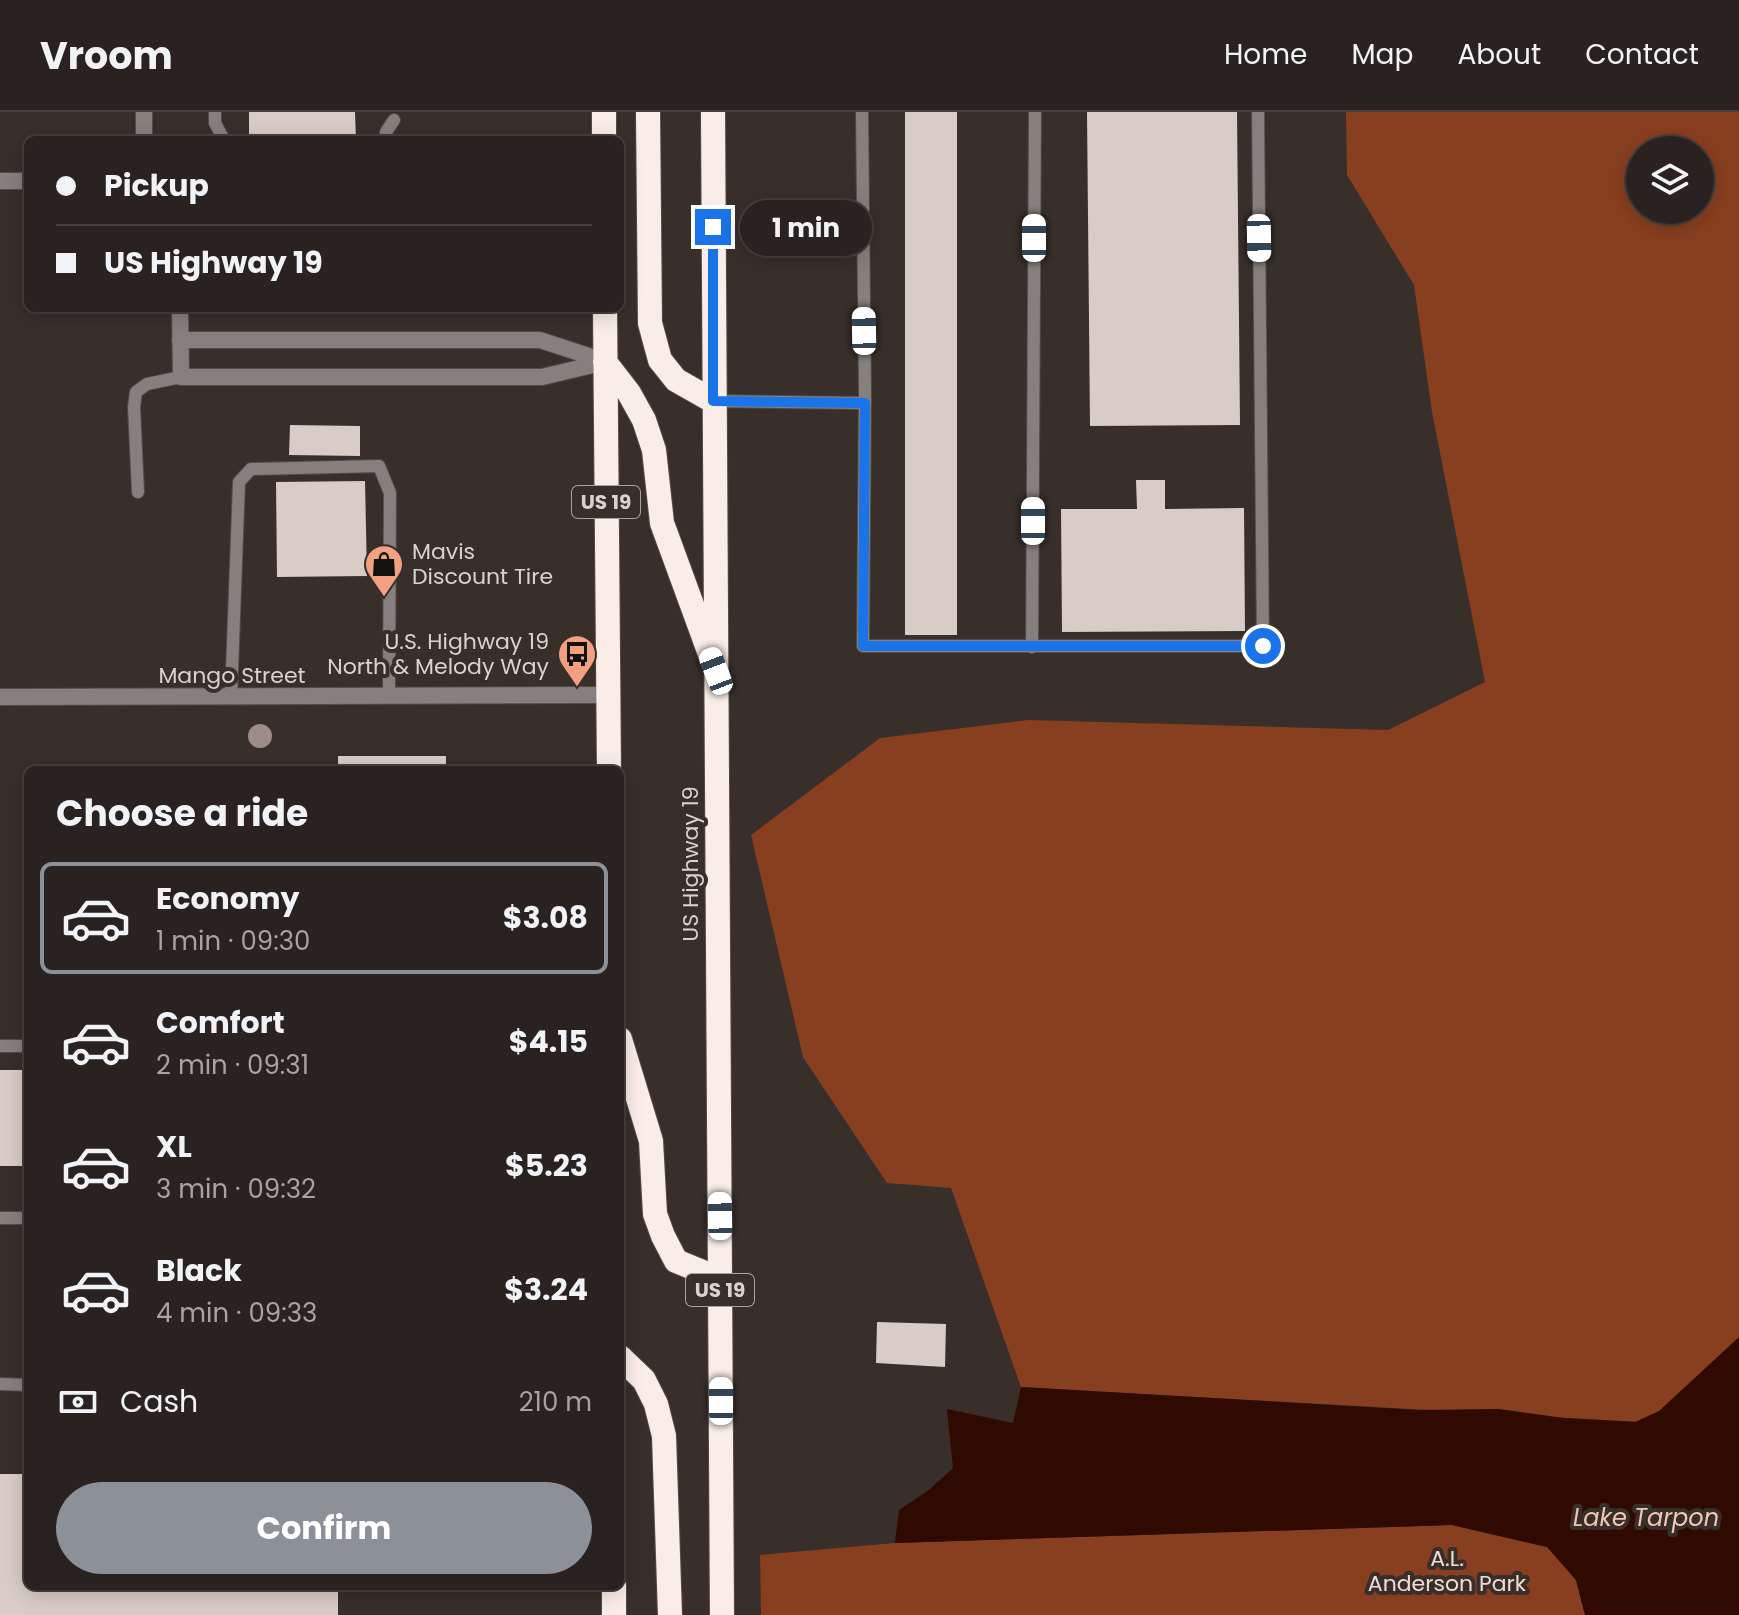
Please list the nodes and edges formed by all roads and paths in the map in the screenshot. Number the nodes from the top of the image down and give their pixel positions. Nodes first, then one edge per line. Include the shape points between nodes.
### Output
1 (144, 112) edge
2 (215, 112) edge
3 (604, 112) edge
4 (648, 112) edge
5 (713, 112) edge
6 (862, 112) edge
7 (1035, 112) edge
8 (1258, 112) edge
9 (394, 120) dead end
10 (144, 136) edge
11 (222, 136) edge
12 (386, 136) edge
13 (604, 136) edge
14 (0, 181) edge
15 (24, 181) edge
16 (180, 312) edge
17 (605, 312) edge
18 (180, 340) junction
19 (605, 362) junction
20 (181, 377) junction
21 (713, 401) junction
22 (865, 403) junction
23 (138, 492) dead end
24 (1032, 647) junction
25 (716, 671) junction
26 (608, 695) junction
27 (0, 697) edge
28 (389, 697) junction
29 (231, 698) junction
30 (609, 766) edge
31 (0, 1046) edge
32 (24, 1046) edge
33 (624, 1052) edge
34 (0, 1218) edge
35 (24, 1218) edge
36 (720, 1279) junction
37 (624, 1361) edge
38 (0, 1384) edge
39 (24, 1385) edge
40 (614, 1590) edge
41 (614, 1615) edge
42 (670, 1615) edge
43 (722, 1615) edge

1 - 10 street
2 - 11 lane
3 - 13 highway
4 - 21 highway via 650,323 660,360 676,380
5 - 21 highway, US Highway 19 / US 19
6 - 22 lane
7 - 24 lane
8 - 24 lane via 1263,646
9 - 12 lane
14 - 15 street
16 - 18 street
17 - 19 highway, US 19
18 - 19 street via 540,340
18 - 20 street
19 - 20 street via 542,377
19 - 25 highway via 644,420 654,450 662,523
19 - 26 highway, US 19
20 - 23 lane via 147,384 136,392
21 - 22 lane
21 - 25 highway, US Highway 19 / US 19
22 - 24 lane via 863,646
25 - 36 highway, US Highway 19 / US 19
26 - 28 street, Mango Street
26 - 30 highway, US 19
27 - 29 street, Mango Street
28 - 29 street, Mango Street
28 - 29 lane via 390,493 379,466 251,469 239,482
31 - 32 lane
33 - 36 highway via 651,1141 655,1214 663,1236 676,1261
34 - 35 lane
36 - 43 highway, US Highway 19 / US 19
37 - 42 highway via 644,1380 664,1436
38 - 39 lane
40 - 41 highway

